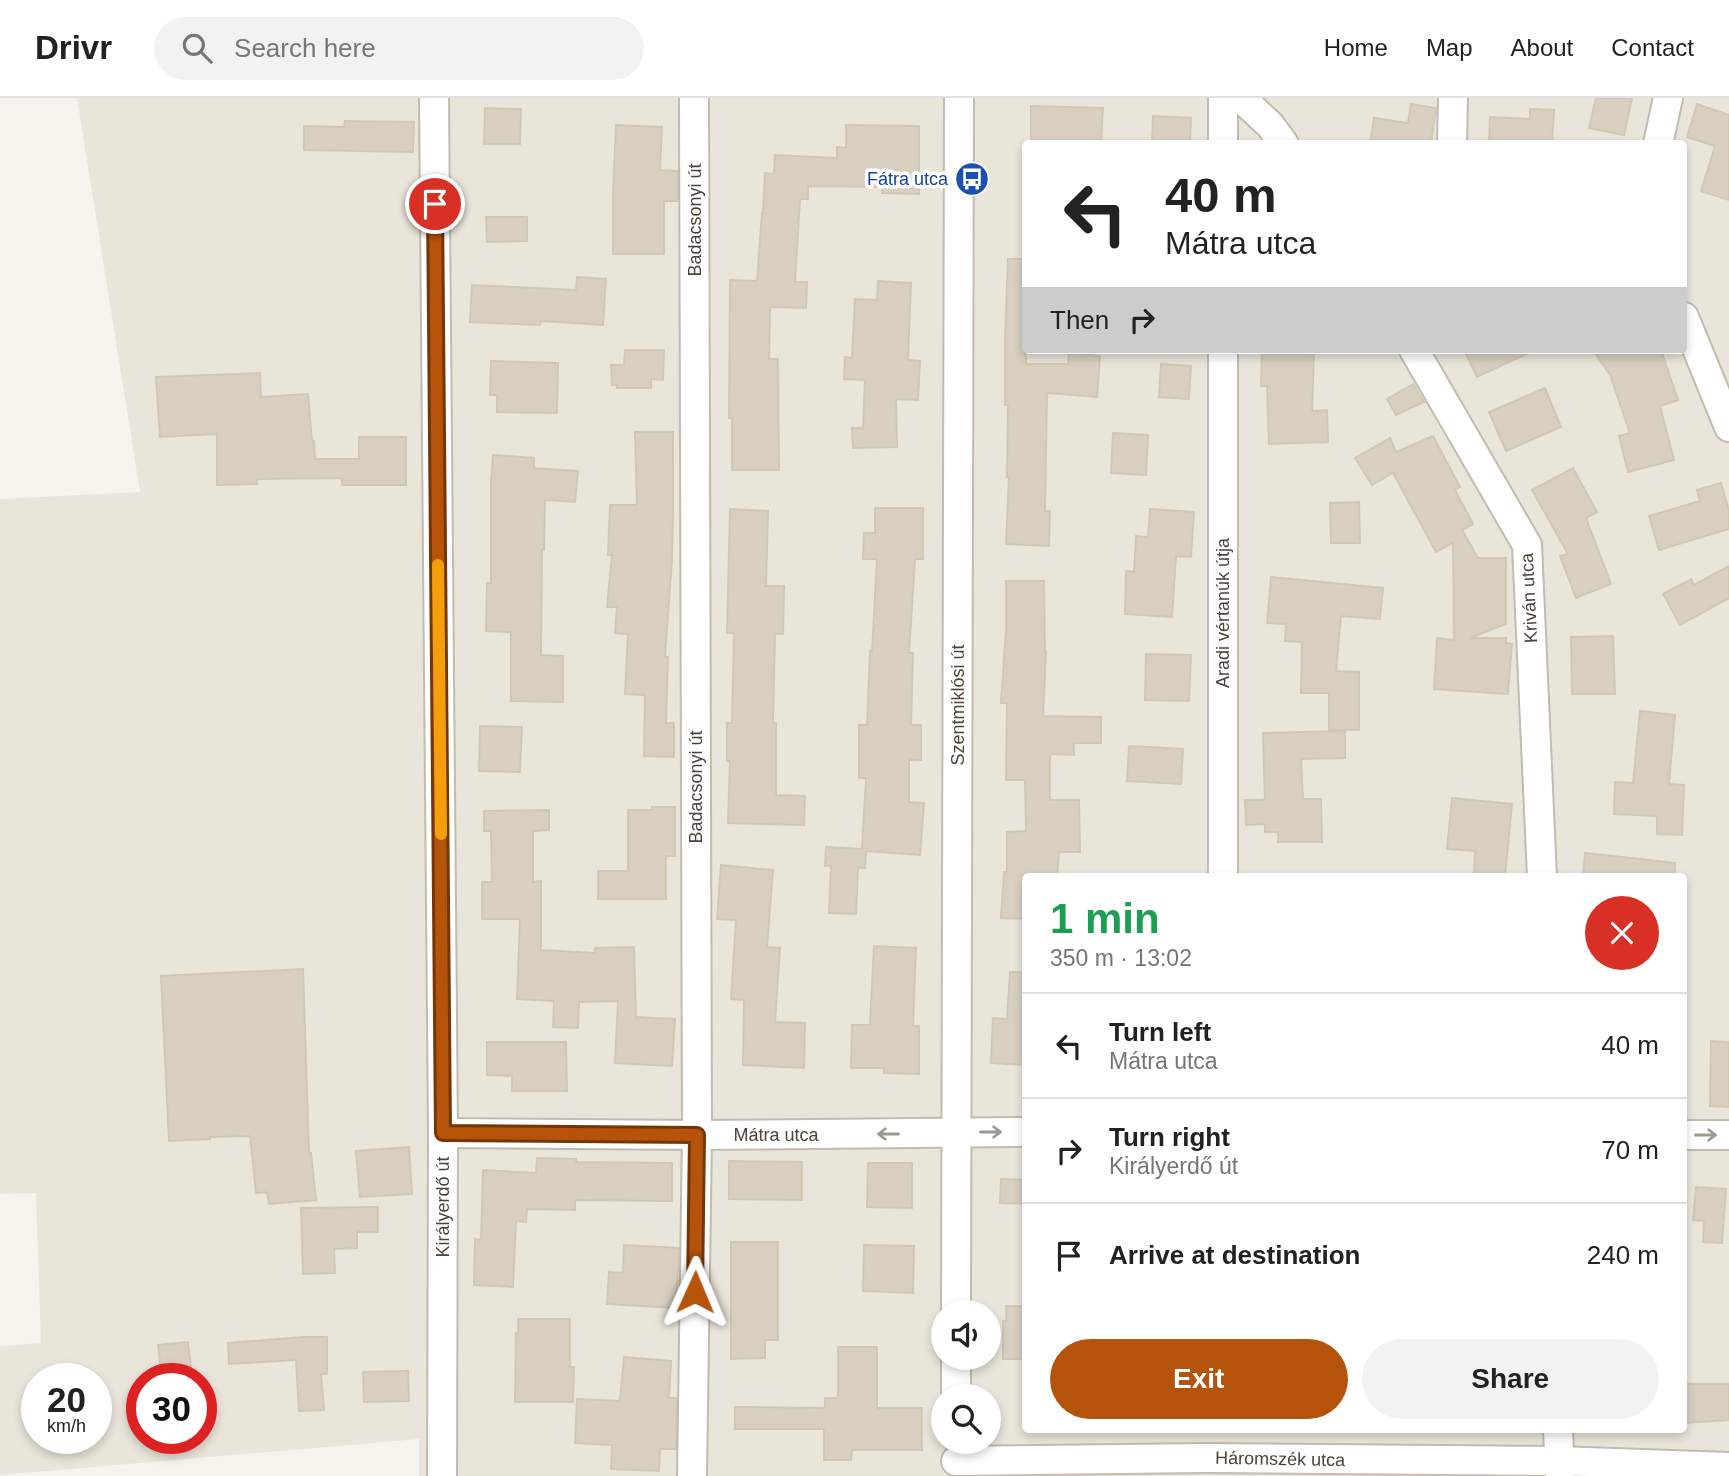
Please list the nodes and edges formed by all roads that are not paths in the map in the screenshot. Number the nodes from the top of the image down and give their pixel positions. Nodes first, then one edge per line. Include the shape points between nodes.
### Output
1 (434, 98) edge
2 (694, 98) edge
3 (959, 98) edge
4 (1223, 98) edge
5 (1241, 98) edge
6 (1453, 98) edge
7 (1668, 98) edge
8 (1223, 140) edge
9 (1281, 140) edge
10 (1452, 140) edge
11 (1659, 140) edge
12 (1687, 324) edge
13 (1223, 354) edge
14 (1416, 354) edge
15 (1729, 427) edge
16 (1223, 873) edge
17 (1542, 873) edge
18 (957, 1132) junction
19 (1022, 1132) edge
20 (443, 1133) junction
21 (697, 1135) junction
22 (1687, 1135) edge
23 (1729, 1135) edge
24 (956, 1300) edge
25 (1558, 1433) edge
26 (956, 1460) edge
27 (1204, 1467) edge
28 (1729, 1467) edge
29 (1559, 1469) edge
30 (442, 1476) edge
31 (692, 1476) edge

1 - 20 street, Királyerdő út
2 - 21 street, Badacsonyi út
3 - 18 street, Szentmiklósi út
4 - 8 street
5 - 9 street
6 - 10 street
7 - 11 street
12 - 15 street
13 - 16 street, Aradi vértanúk útja
14 - 17 street, Kriván utca via 1527,545
18 -> 19 street, Mátra utca
18 -> 21 street, Mátra utca
18 - 24 street, Szentmiklósi út
20 - 21 street, Mátra utca
20 - 30 street, Királyerdő út
21 - 31 street, Badacsonyi út
22 -> 23 street
25 - 29 street
26 - 27 street, Háromszék utca
27 - 29 street, Háromszék utca
28 - 29 street, Háromszék utca

